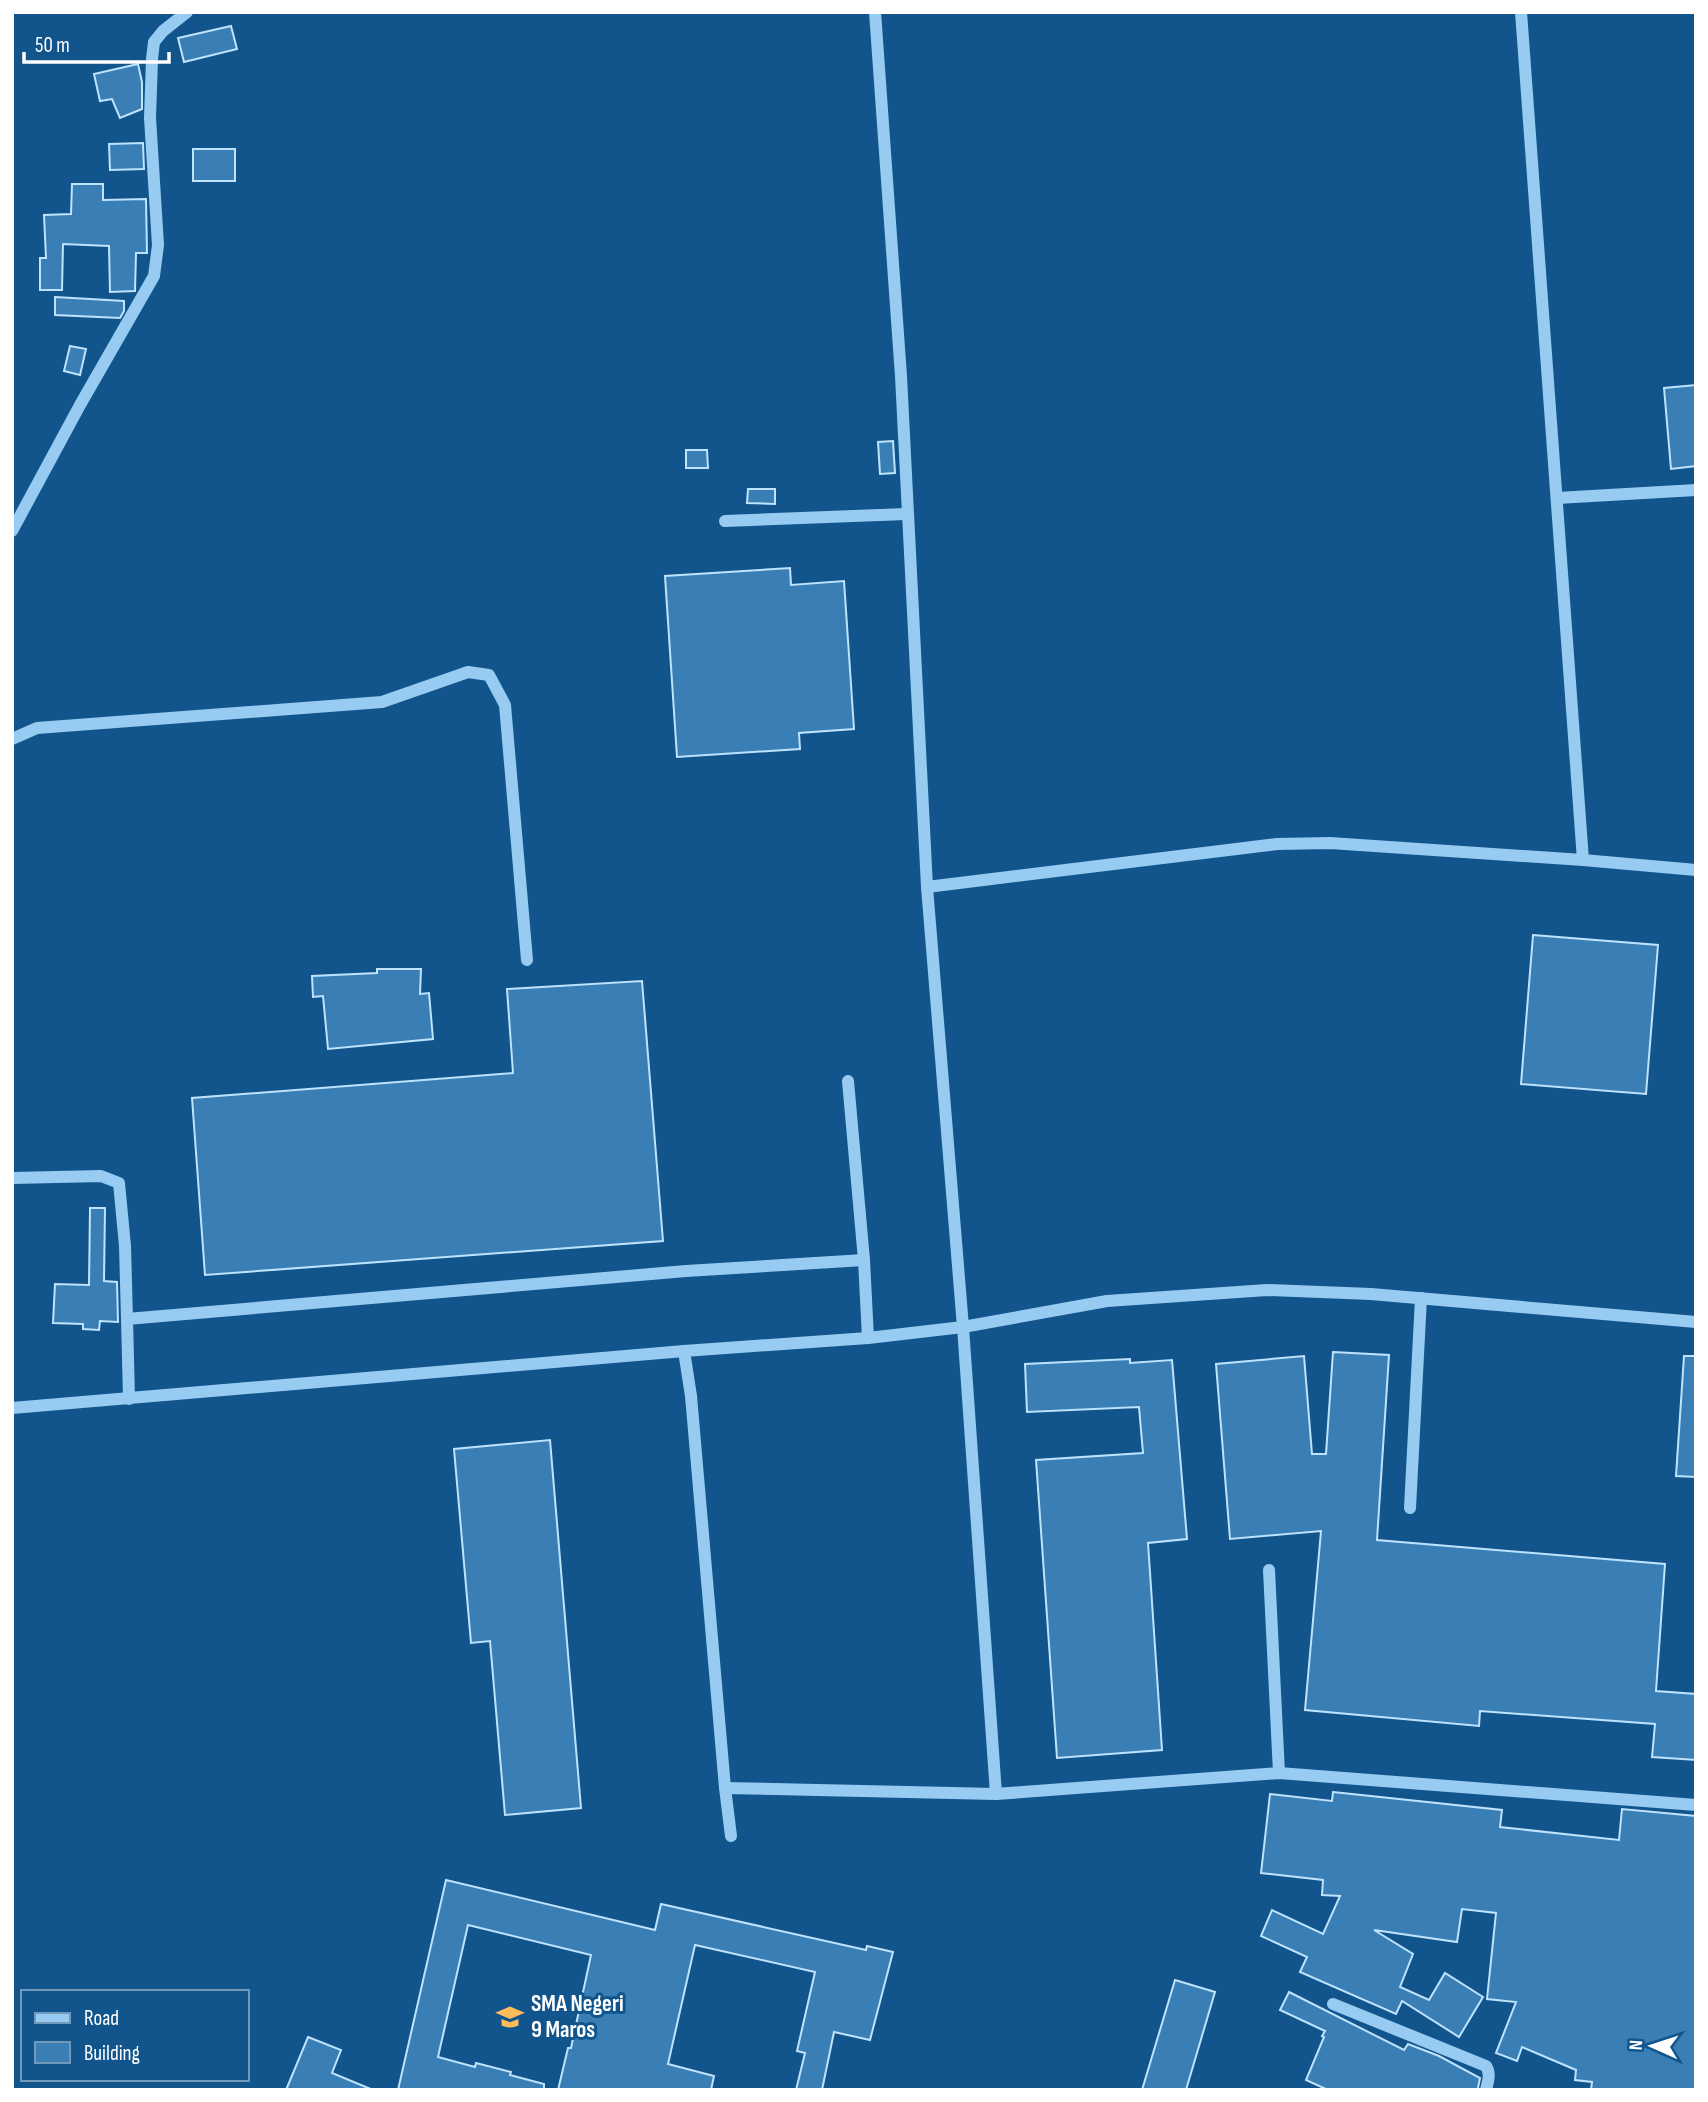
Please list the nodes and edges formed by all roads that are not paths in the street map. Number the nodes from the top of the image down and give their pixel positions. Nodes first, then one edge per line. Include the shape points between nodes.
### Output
1 (187, 12) edge
2 (875, 12) edge
3 (1521, 12) edge
4 (1696, 490) edge
5 (1557, 498) junction
6 (906, 514) junction
7 (725, 522) dead end
8 (12, 531) edge
9 (12, 739) edge
10 (1583, 860) junction
11 (1696, 870) edge
12 (927, 887) junction
13 (527, 960) dead end
14 (848, 1082) dead end
15 (12, 1178) edge
16 (864, 1260) junction
17 (1421, 1298) junction
18 (127, 1319) junction
19 (1696, 1322) edge
20 (962, 1327) junction
21 (868, 1338) junction
22 (684, 1351) junction
23 (129, 1399) junction
24 (12, 1408) edge
25 (1410, 1508) dead end
26 (1269, 1570) dead end
27 (1279, 1773) junction
28 (725, 1788) junction
29 (996, 1794) junction
30 (1696, 1805) edge
31 (732, 1836) dead end
32 (1333, 2004) dead end
33 (1486, 2090) edge

1 - 8 street via 154,42 150,118 158,245 154,275
2 - 6 street via 901,376
3 - 5 street
4 - 5 street
5 - 10 street
6 - 7 street
6 - 12 street
9 - 13 street via 37,729 382,702 468,672 489,675 505,705
10 - 11 street
10 - 12 street via 1330,843 1277,844
12 - 20 street
14 - 16 street
15 - 18 street via 102,1176 119,1183
16 - 18 street
16 - 21 street
17 - 19 street
17 - 20 street via 1268,1290 1107,1301
17 - 25 street
18 - 23 street
20 - 21 street
20 - 29 street
21 - 22 street
22 - 23 street
22 - 28 street
23 - 24 street
26 - 27 street
27 - 29 street
27 - 30 street
28 - 29 street
28 - 31 street
32 - 33 street via 1486,2066

